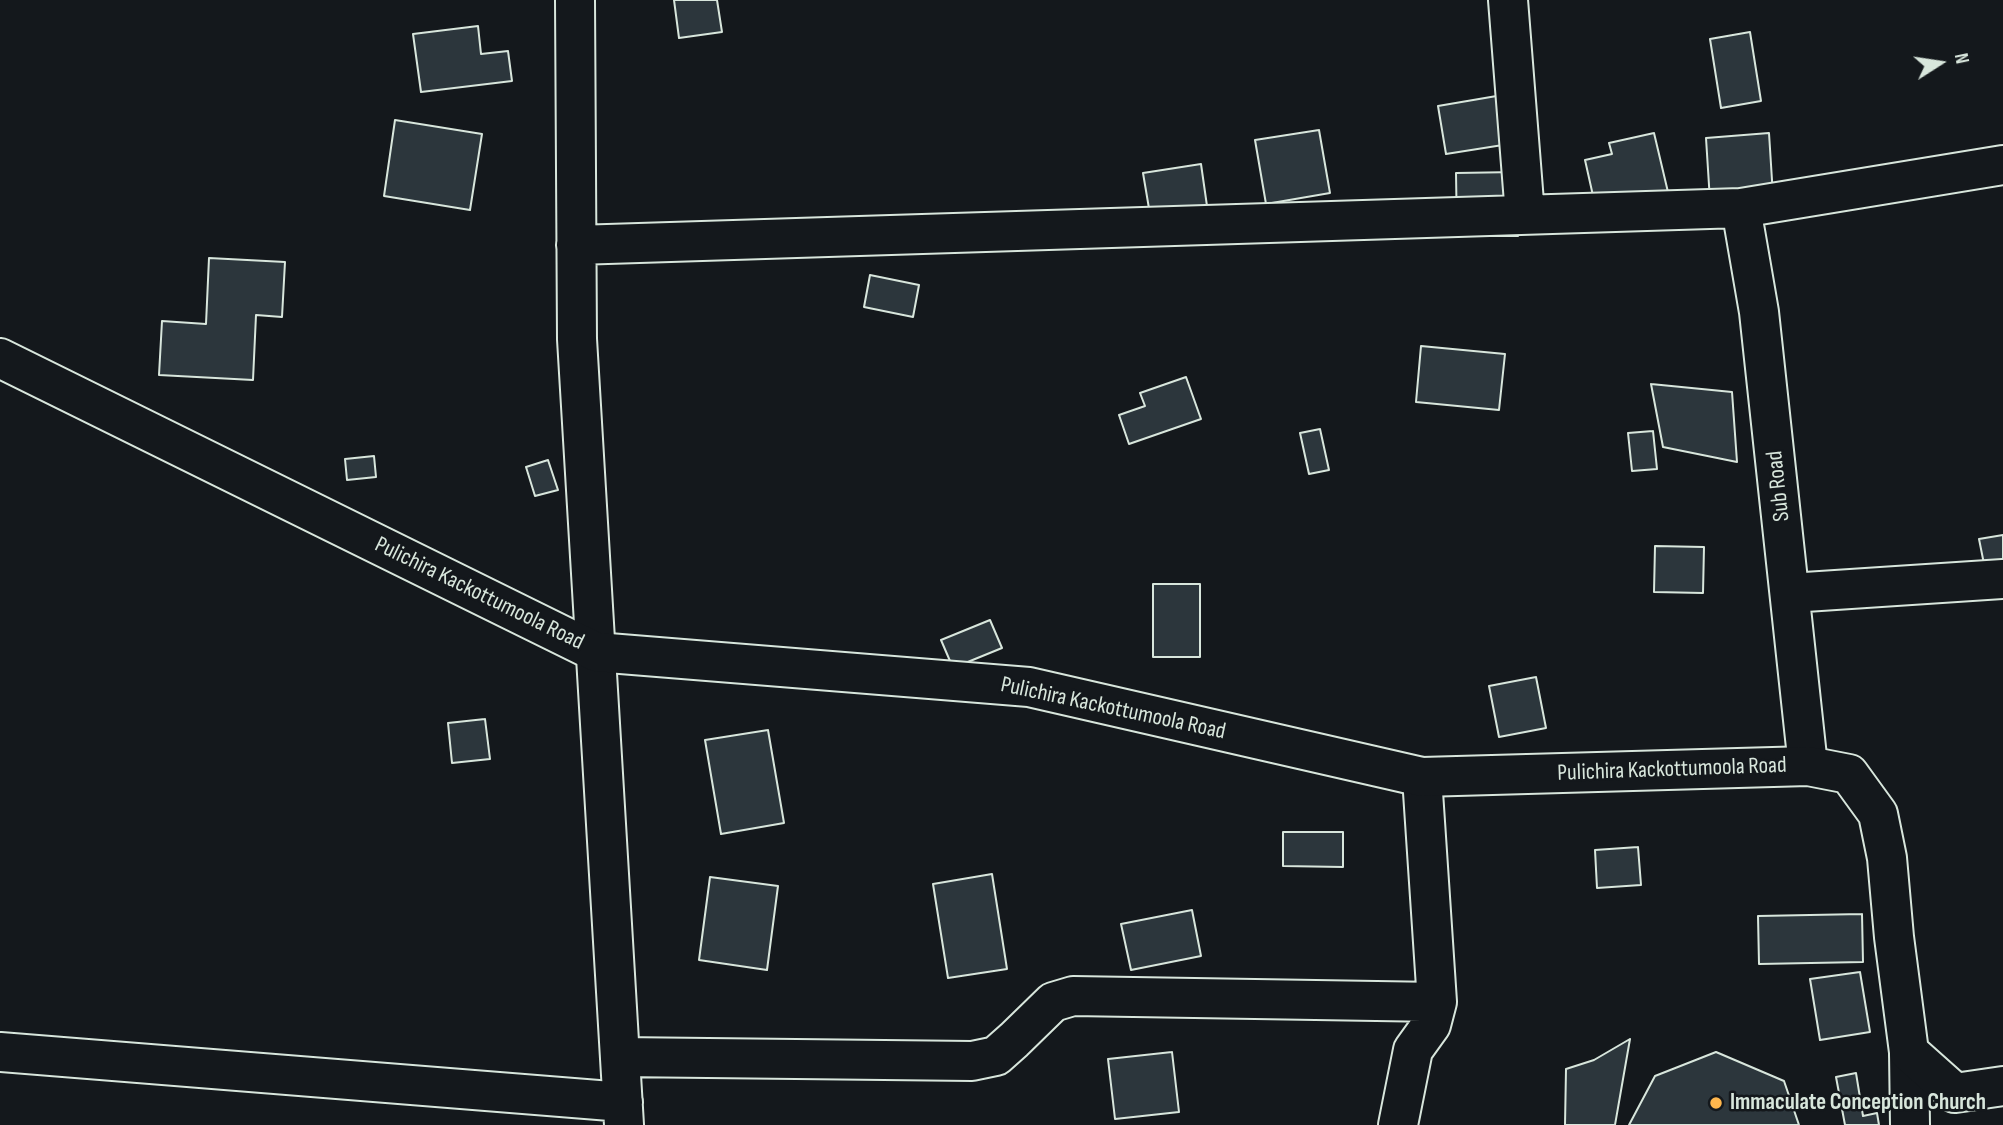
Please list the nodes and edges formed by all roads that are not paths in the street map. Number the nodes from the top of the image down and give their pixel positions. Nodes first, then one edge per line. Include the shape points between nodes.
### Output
1 (575, 0) edge
2 (1508, 0) edge
3 (2003, 165) edge
4 (1741, 208) junction
5 (1525, 215) junction
6 (576, 245) junction
7 (0, 358) edge
8 (2003, 579) edge
9 (1790, 593) junction
10 (596, 652) junction
11 (1808, 766) junction
12 (1422, 777) junction
13 (1437, 1002) junction
14 (0, 1052) edge
15 (1909, 1052) junction
16 (620, 1057) junction
17 (2003, 1086) edge
18 (623, 1114) edge
19 (1398, 1125) edge
20 (1910, 1125) edge

1 - 6 street
2 - 5 street
3 - 4 street
4 - 5 street
4 - 9 street, Sub Road via 1759,312
5 - 6 street
6 - 10 street
7 - 10 street, Pulichira Kackottumoola Road
8 - 9 street
9 - 11 street, Sub Road
10 - 12 street, Pulichira Kackottumoola Road via 1029,687
10 - 16 street
11 - 12 street, Pulichira Kackottumoola Road
11 - 15 street, Pulichira Kackottumoola Road via 1849,774 1878,814
12 - 13 street
13 - 16 street via 1073,996 1053,1002 996,1056 972,1061
13 - 19 street via 1431,1025 1413,1050
14 - 18 street
15 - 17 street via 1955,1093
15 - 20 street, Pulichira Kackottumoola Road
16 - 18 street

